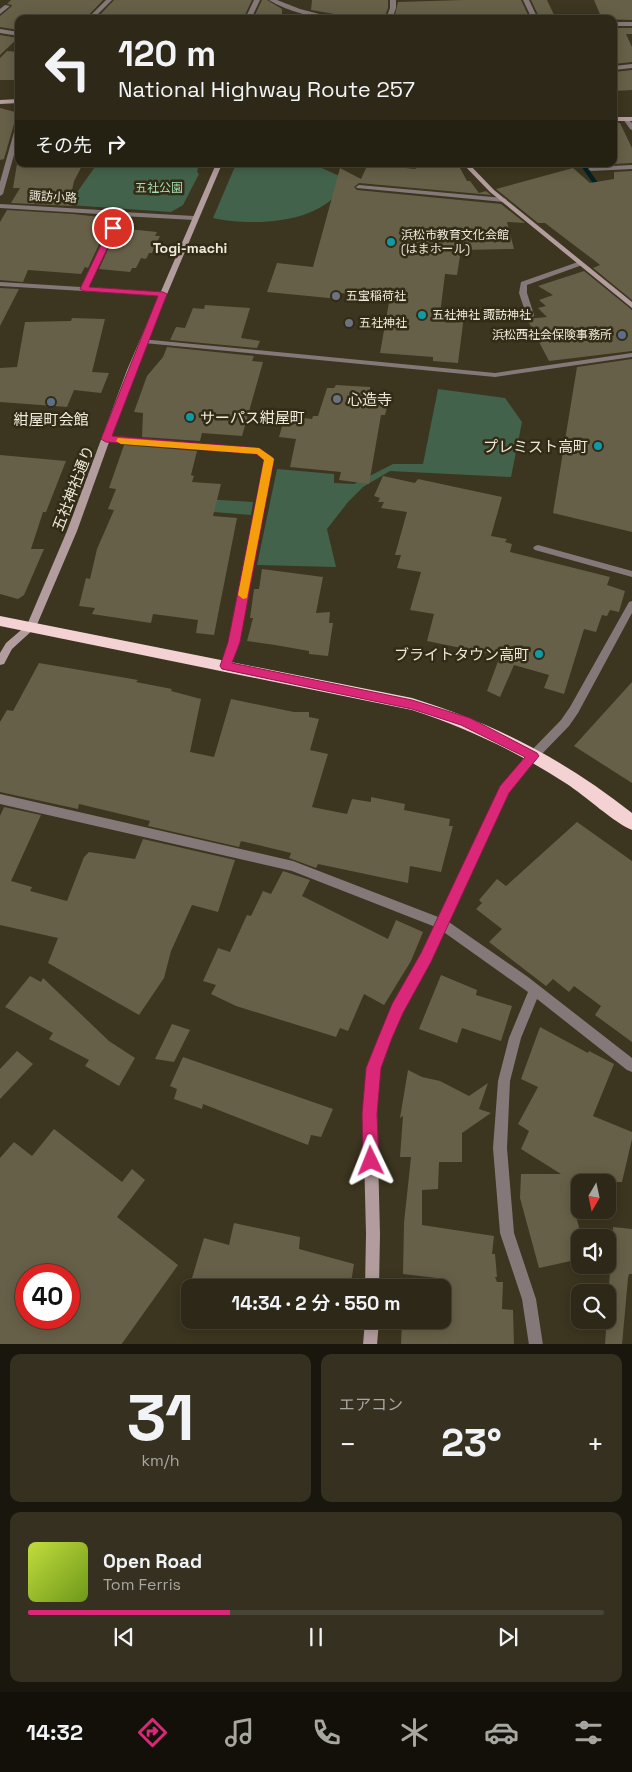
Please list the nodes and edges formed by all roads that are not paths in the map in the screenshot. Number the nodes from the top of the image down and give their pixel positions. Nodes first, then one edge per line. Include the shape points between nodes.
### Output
1 (109, 0) edge
2 (257, 0) edge
3 (272, 0) edge
4 (393, 0) edge
5 (526, 0) edge
6 (7, 6) dead end
7 (0, 12) edge
8 (94, 15) edge
9 (250, 15) edge
10 (319, 15) edge
11 (390, 15) edge
12 (533, 15) edge
13 (617, 24) edge
14 (632, 24) edge
15 (0, 31) edge
16 (15, 33) edge
17 (632, 66) edge
18 (617, 68) edge
19 (15, 101) edge
20 (0, 102) edge
21 (629, 119) edge
22 (632, 128) edge
23 (15, 140) edge
24 (218, 167) edge
25 (469, 167) edge
26 (632, 167) edge
27 (591, 169) dead end
28 (359, 187) dead end
29 (0, 194) edge
30 (504, 200) junction
31 (0, 206) edge
32 (120, 212) junction
33 (194, 218) junction
34 (581, 264) junction
35 (0, 284) edge
36 (84, 289) junction
37 (163, 294) junction
38 (632, 306) edge
39 (530, 315) dead end
40 (144, 341) junction
41 (632, 355) edge
42 (106, 439) junction
43 (538, 548) dead end
44 (632, 574) edge
45 (632, 604) edge
46 (0, 621) edge
47 (31, 627) junction
48 (0, 662) edge
49 (226, 666) junction
50 (533, 756) junction
51 (0, 798) edge
52 (632, 823) edge
53 (442, 924) junction
54 (535, 990) junction
55 (632, 1066) edge
56 (372, 1279) edge
57 (371, 1329) edge
58 (370, 1344) edge
59 (536, 1344) edge

1 - 8 street
2 - 9 street
3 - 10 street
4 - 11 street
5 - 12 street
6 - 7 street
13 - 14 street
15 - 16 street
17 - 18 street
19 - 20 street
21 - 22 street
23 - 29 street
24 - 33 street, 五社神社通り
25 - 30 street
26 - 27 street
28 - 30 street
30 - 34 street
31 - 32 street, 諏訪小路
32 - 33 street, 諏訪小路
32 - 36 street
33 - 37 street, 五社神社通り
34 - 38 street
34 - 39 street via 524,284 523,293
35 - 36 street
36 - 37 street
37 - 40 street, 五社神社通り
40 - 41 street via 495,375
40 - 42 street, 五社神社通り
42 - 47 street, 五社神社通り via 72,531
42 - 49 street via 259,451 269,459 234,642
43 - 44 street
45 - 50 street via 574,710
46 - 47 highway
47 - 48 street via 9,646
47 - 49 highway
49 - 50 highway via 412,704 465,722
50 - 52 highway via 606,802
50 - 53 street via 505,789
51 - 53 street via 293,866
53 - 54 street
53 - 56 street via 397,1009 374,1068 370,1114
54 - 55 street
54 - 59 street via 515,1038 504,1081 500,1148 507,1233 529,1299
57 - 58 street

